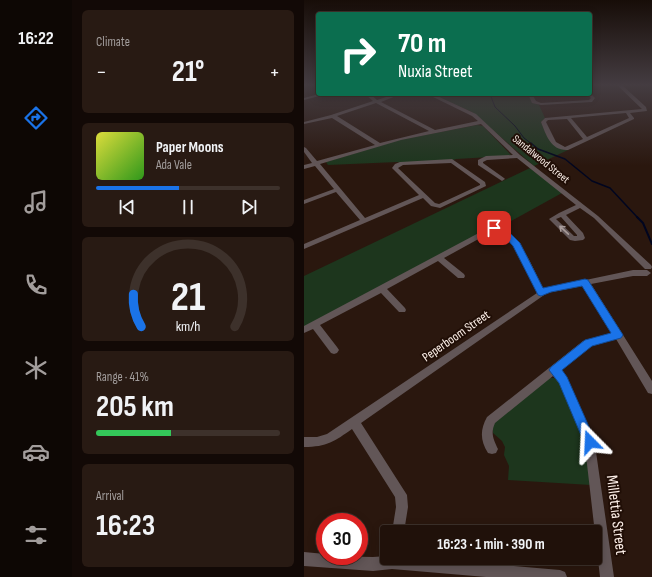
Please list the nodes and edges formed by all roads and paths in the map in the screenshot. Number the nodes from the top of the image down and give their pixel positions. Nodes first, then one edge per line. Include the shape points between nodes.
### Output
1 (346, 112) edge
2 (395, 112) edge
3 (469, 112) edge
4 (643, 112) edge
5 (628, 113) junction
6 (333, 116) junction
7 (568, 117) junction
8 (482, 122) junction
9 (304, 123) edge
10 (434, 132) junction
11 (586, 140) junction
12 (379, 145) junction
13 (304, 149) edge
14 (518, 156) junction
15 (316, 163) junction
16 (304, 167) edge
17 (502, 179) dead end
18 (338, 190) junction
19 (423, 196) junction
20 (304, 202) edge
21 (581, 205) junction
22 (561, 214) dead end
23 (364, 221) junction
24 (304, 247) edge
25 (438, 257) junction
26 (648, 271) edge
27 (461, 276) dead end
28 (585, 282) junction
29 (381, 288) junction
30 (541, 293) junction
31 (402, 310) dead end
32 (314, 324) junction
33 (304, 330) edge
34 (618, 335) junction
35 (334, 350) dead end
36 (554, 370) junction
37 (652, 390) edge
38 (354, 422) junction
39 (304, 442) edge
40 (492, 449) dead end
41 (399, 525) edge
42 (304, 559) edge
43 (380, 563) edge
44 (442, 565) edge
45 (560, 577) edge
46 (606, 577) edge

1 - 6 street
2 - 10 street
3 - 8 street, Sandalwood Street
4 - 5 street
5 - 7 street
5 - 11 street via 632,118
6 - 9 street
6 - 12 street
7 - 11 street
7 - 11 street via 543,120 550,140 565,149
8 - 10 street
8 - 14 street, Sandalwood Street
10 - 12 street
12 - 15 street
13 - 15 street
14 - 17 street via 486,158 480,161 480,164
14 - 21 street, Sandalwood Street
15 - 16 street
15 - 18 street
18 - 20 street
18 - 23 street
19 - 19 street via 395,169 396,166 402,163 452,161 483,184 482,188 442,206 434,205
19 - 23 street
21 - 22 street
21 - 26 street, Sandalwood Street
23 - 24 street
25 - 27 street
25 - 29 street
25 - 30 street via 489,230 500,229 517,245
26 - 28 street, Peperboom Street
28 - 30 street, Peperboom Street
28 - 34 street
29 - 31 street
29 - 32 street
30 - 38 street, Peperboom Street
32 - 33 street
32 - 35 street
34 - 36 street via 589,342
34 - 37 street
36 - 40 street via 491,420 486,431 488,444
36 - 46 street, Millettia Street via 563,380 589,438
38 - 39 street, Peperboom Street via 326,440
38 - 41 street via 401,495
42 - 43 street
44 - 45 street

